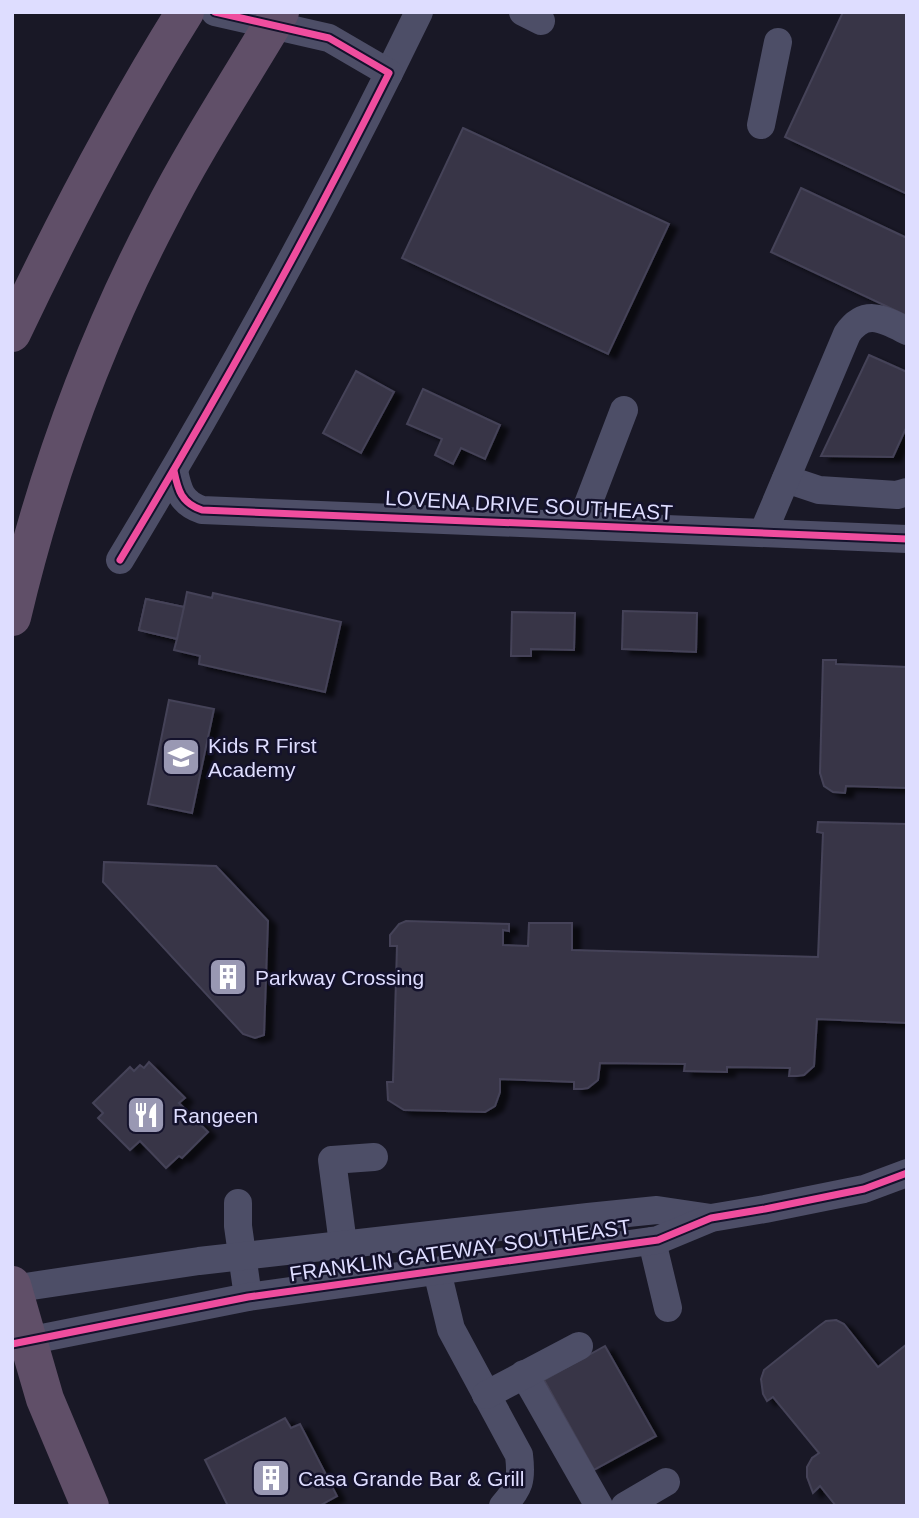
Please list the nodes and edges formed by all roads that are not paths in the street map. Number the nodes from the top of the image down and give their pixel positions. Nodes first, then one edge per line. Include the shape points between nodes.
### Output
1 (185, 12) edge
2 (215, 12) edge
3 (419, 12) edge
4 (276, 19) edge
5 (778, 42) dead end
6 (389, 73) junction
7 (761, 125) dead end
8 (907, 331) edge
9 (12, 333) edge
10 (624, 410) dead end
11 (174, 471) junction
12 (786, 479) junction
13 (907, 492) edge
14 (580, 525) junction
15 (763, 533) junction
16 (907, 539) edge
17 (120, 560) dead end
18 (12, 617) edge
19 (374, 1157) dead end
20 (907, 1173) edge
21 (238, 1203) dead end
22 (711, 1218) junction
23 (652, 1241) junction
24 (342, 1244) junction
25 (242, 1256) junction
26 (437, 1271) junction
27 (13, 1288) edge
28 (248, 1297) junction
29 (668, 1308) dead end
30 (20, 1343) edge
31 (579, 1346) dead end
32 (524, 1374) junction
33 (486, 1395) junction
34 (666, 1482) dead end
35 (90, 1506) edge
36 (503, 1506) edge
37 (600, 1506) edge
38 (625, 1506) edge

1 - 9 highway via 114,130
2 - 4 street
3 - 6 street
4 - 6 street via 329,38
4 - 18 highway via 160,217 124,289 52,469
5 - 7 street
6 - 11 street
8 - 12 street via 875,318 854,323
10 - 14 street
11 - 14 street, LOVENA DRIVE SOUTHEAST via 178,491 187,503 202,510
11 - 17 street
12 - 13 street via 819,490
12 - 15 street
14 - 15 street, LOVENA DRIVE SOUTHEAST
15 - 16 street, LOVENA DRIVE SOUTHEAST
19 - 24 street via 332,1160
20 - 22 street, FRANKLIN GATEWAY SOUTHEAST via 864,1189
21 - 25 street
22 - 23 street, FRANKLIN GATEWAY SOUTHEAST
22 - 24 street, FRANKLIN GATEWAY SOUTHEAST via 657,1210
23 - 26 street, FRANKLIN GATEWAY SOUTHEAST
23 - 29 street
24 - 25 street, FRANKLIN GATEWAY SOUTHEAST
25 - 27 street, FRANKLIN GATEWAY SOUTHEAST
25 - 28 street
26 - 28 street, FRANKLIN GATEWAY SOUTHEAST
26 - 33 street via 451,1329
27 - 30 highway
28 - 30 street, FRANKLIN GATEWAY SOUTHEAST
30 - 35 highway
31 - 32 street
32 - 33 street
32 - 37 street
33 - 36 street via 519,1455 517,1490
34 - 38 street

